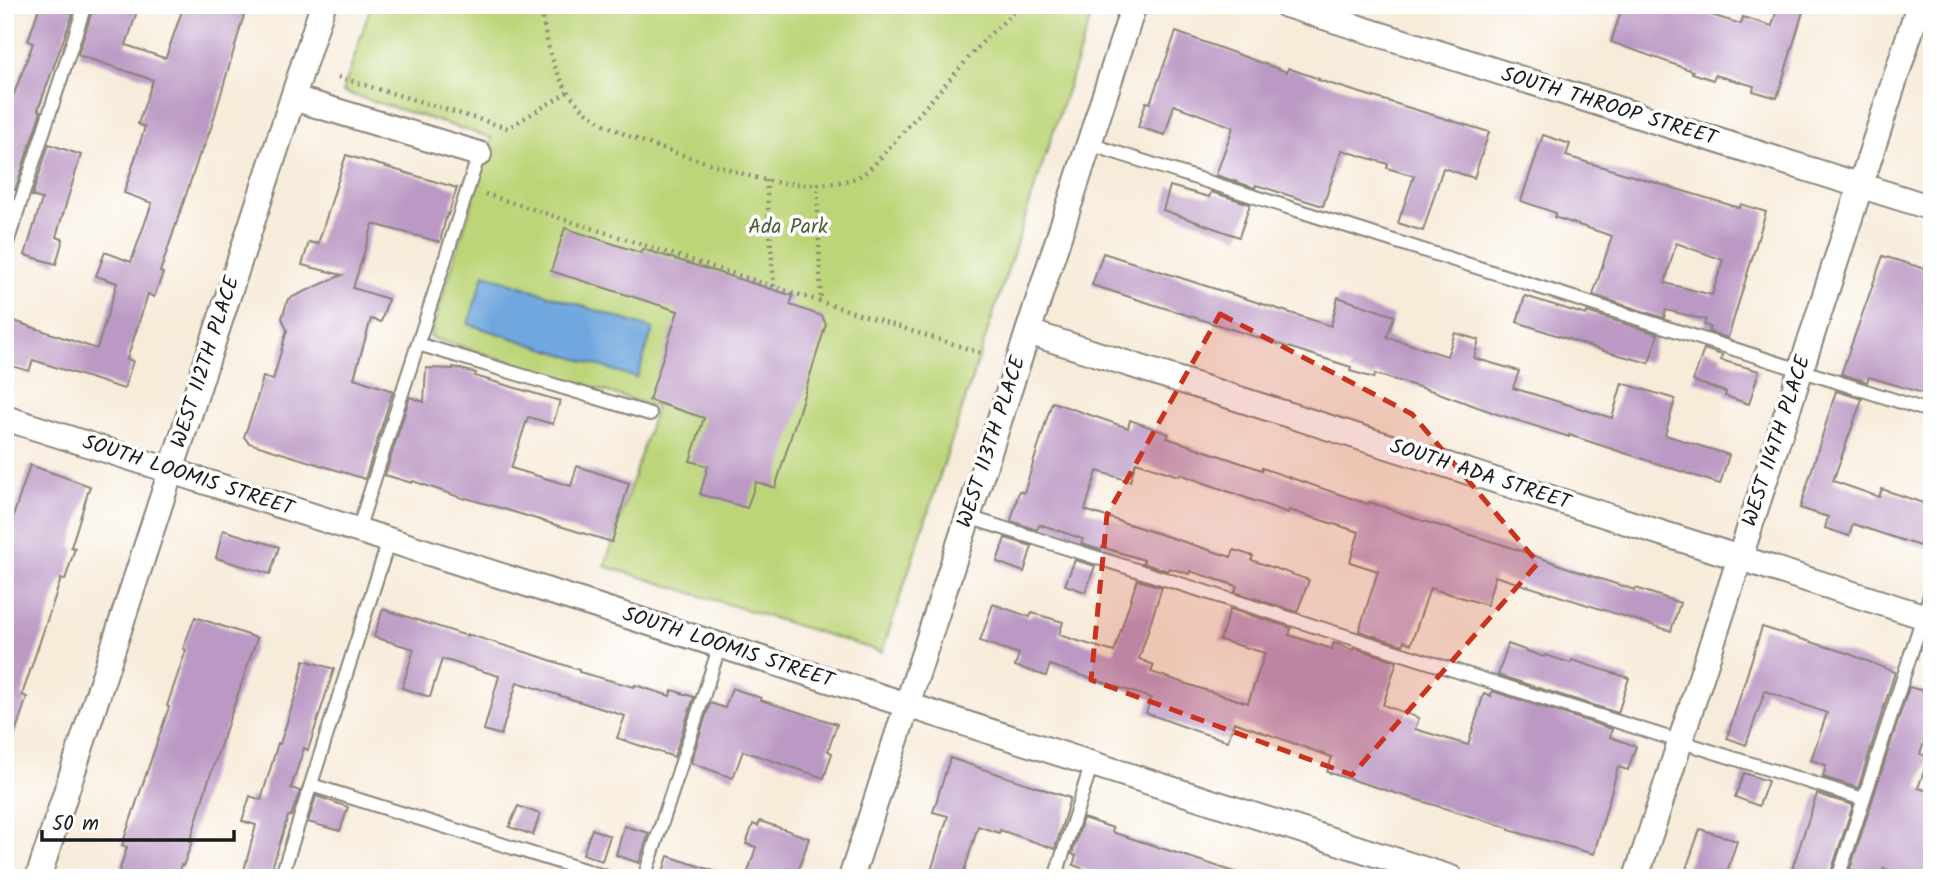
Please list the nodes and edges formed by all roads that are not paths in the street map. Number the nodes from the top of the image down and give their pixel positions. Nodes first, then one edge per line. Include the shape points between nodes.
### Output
1 (85, 5) edge
2 (323, 5) edge
3 (1134, 5) edge
4 (1286, 5) edge
5 (1919, 5) edge
6 (293, 97) junction
7 (1089, 144) junction
8 (479, 154) joint
9 (1860, 186) junction
10 (1932, 208) edge
11 (5, 249) edge
12 (1028, 332) junction
13 (418, 344) junction
14 (1800, 370) junction
15 (1932, 412) edge
16 (650, 414) dead end
17 (5, 418) edge
18 (171, 471) junction
19 (968, 517) junction
20 (358, 530) junction
21 (389, 540) junction
22 (1740, 558) junction
23 (1932, 589) edge
24 (1927, 617) edge
25 (720, 645) junction
26 (907, 705) junction
27 (1680, 741) junction
28 (1092, 763) junction
29 (311, 785) junction
30 (1863, 799) junction
31 (1437, 876) edge
32 (38, 878) edge
33 (281, 878) edge
34 (610, 878) edge
35 (644, 878) edge
36 (851, 878) edge
37 (1055, 878) edge
38 (1636, 878) edge
39 (1838, 878) edge

1 - 11 lane
2 - 6 street, WEST 112TH PLACE
3 - 7 street, WEST 113TH PLACE
4 - 9 street, SOUTH THROOP STREET
5 - 9 street, WEST 114TH PLACE
6 - 8 street
6 - 18 street, WEST 112TH PLACE
7 - 12 street, WEST 113TH PLACE
7 - 14 lane
8 - 13 lane
9 - 10 street, SOUTH THROOP STREET
9 - 14 street, WEST 114TH PLACE
12 - 19 street, WEST 113TH PLACE
12 - 22 street, SOUTH ADA STREET
13 - 16 lane
13 - 20 lane
14 - 15 lane
14 - 22 street, WEST 114TH PLACE
17 - 18 street, SOUTH LOOMIS STREET
18 - 20 street, SOUTH LOOMIS STREET
18 - 32 street, WEST 112TH PLACE
19 - 26 street, WEST 113TH PLACE
19 - 27 lane
20 - 21 street, SOUTH LOOMIS STREET
21 - 25 street, SOUTH LOOMIS STREET
21 - 29 lane
22 - 24 street, SOUTH ADA STREET
22 - 27 street, WEST 114TH PLACE
23 - 24 lane
24 - 30 lane
25 - 26 street, SOUTH LOOMIS STREET
25 - 35 lane
26 - 28 street, SOUTH LOOMIS STREET
26 - 36 street, WEST 113TH PLACE
27 - 30 lane
27 - 38 street, WEST 114TH PLACE
28 - 31 street, SOUTH LOOMIS STREET
28 - 37 lane
29 - 33 lane
29 - 34 lane
30 - 39 lane

